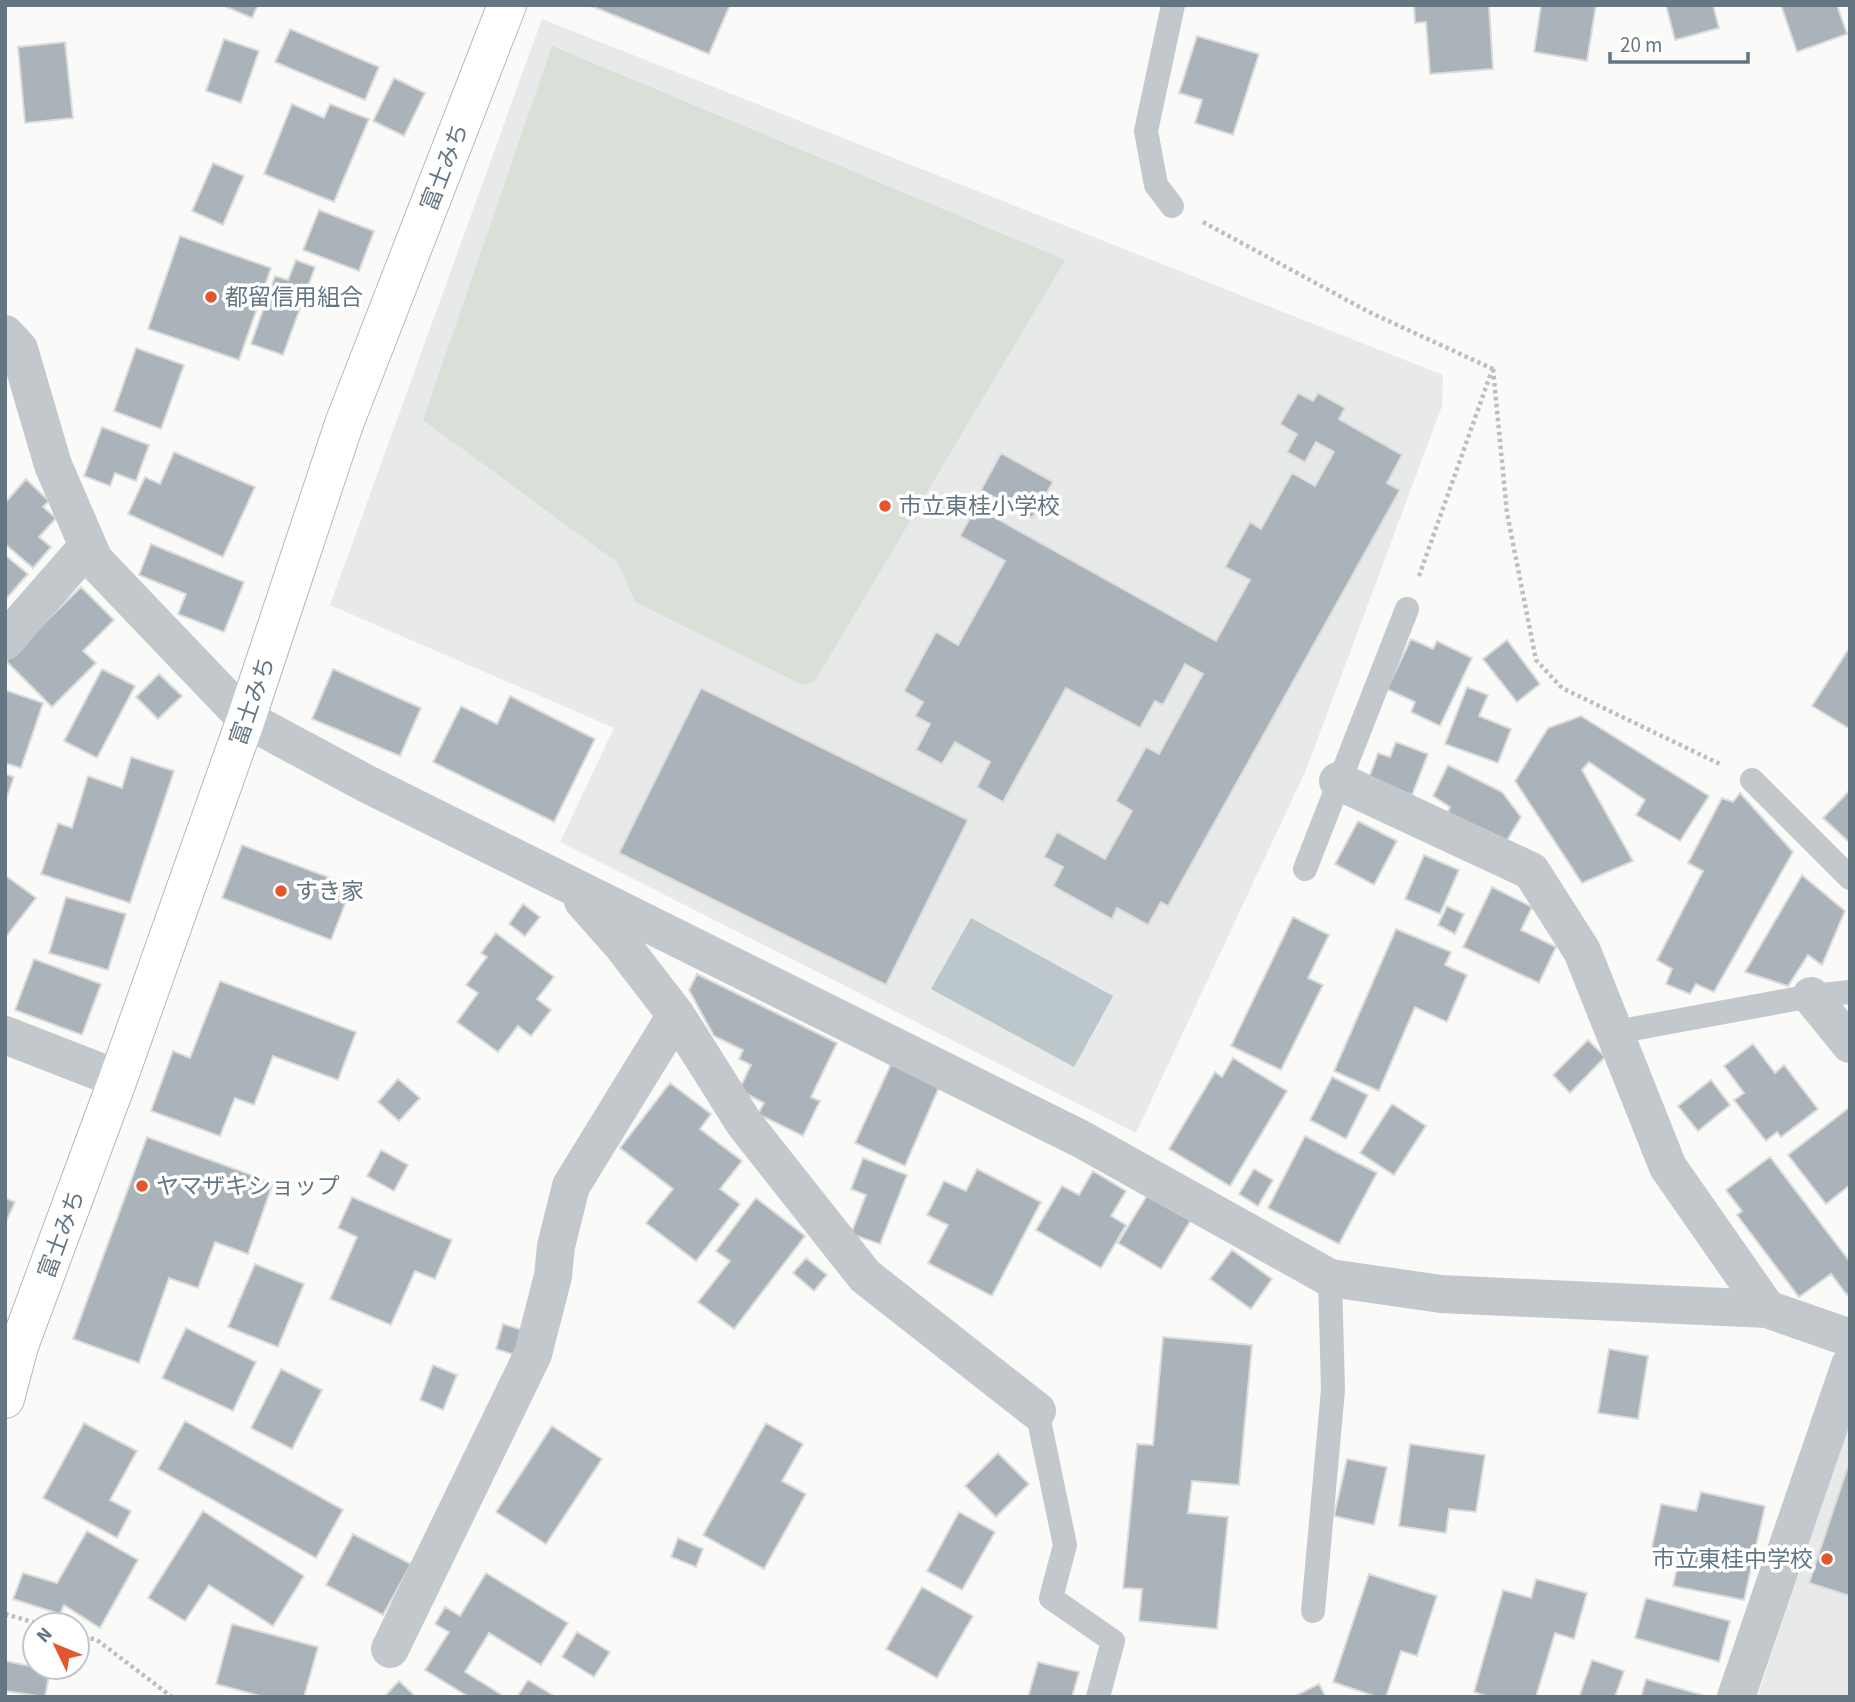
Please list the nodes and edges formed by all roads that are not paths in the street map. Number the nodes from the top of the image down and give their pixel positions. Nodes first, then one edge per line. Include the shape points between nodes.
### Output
1 (507, 5) edge
2 (1173, 5) edge
3 (1172, 205) road end
4 (5, 334) edge
5 (87, 547) junction
6 (1407, 609) road end
7 (5, 641) edge
8 (246, 719) junction
9 (1752, 779) road end
10 (1338, 781) junction
11 (1305, 869) dead end
12 (1850, 878) edge
13 (567, 884) junction
14 (1850, 992) edge
15 (1811, 996) junction
16 (676, 1015) junction
17 (1616, 1032) junction
18 (5, 1035) edge
19 (1850, 1044) edge
20 (118, 1079) junction
21 (1330, 1278) junction
22 (1767, 1309) junction
23 (1850, 1338) edge
24 (1850, 1366) edge
25 (5, 1399) edge
26 (1037, 1411) joint
27 (1313, 1611) dead end
28 (390, 1649) dead end
29 (1098, 1697) edge
30 (1736, 1697) edge

1 - 8 highway, 富士みち via 344,424
2 - 3 lane via 1146,131 1156,185
4 - 5 street via 19,349 53,464
5 - 7 street
5 - 8 street via 94,560
6 - 10 lane
8 - 13 street
8 - 20 highway, 富士みち
9 - 12 lane
10 - 11 lane
10 - 17 street via 1531,871 1582,951
13 - 16 street
13 - 21 street via 1081,1139
14 - 15 lane
15 - 17 lane
15 - 19 street
16 - 26 street via 744,1123 865,1276
16 - 28 street via 571,1186 533,1354
17 - 22 street via 1668,1167
18 - 20 street
20 - 25 highway, 富士みち via 19,1346
21 - 22 street via 1441,1294
21 - 27 lane via 1333,1390
22 - 23 street
24 - 30 street
26 - 29 lane via 1065,1545 1051,1598 1113,1641

